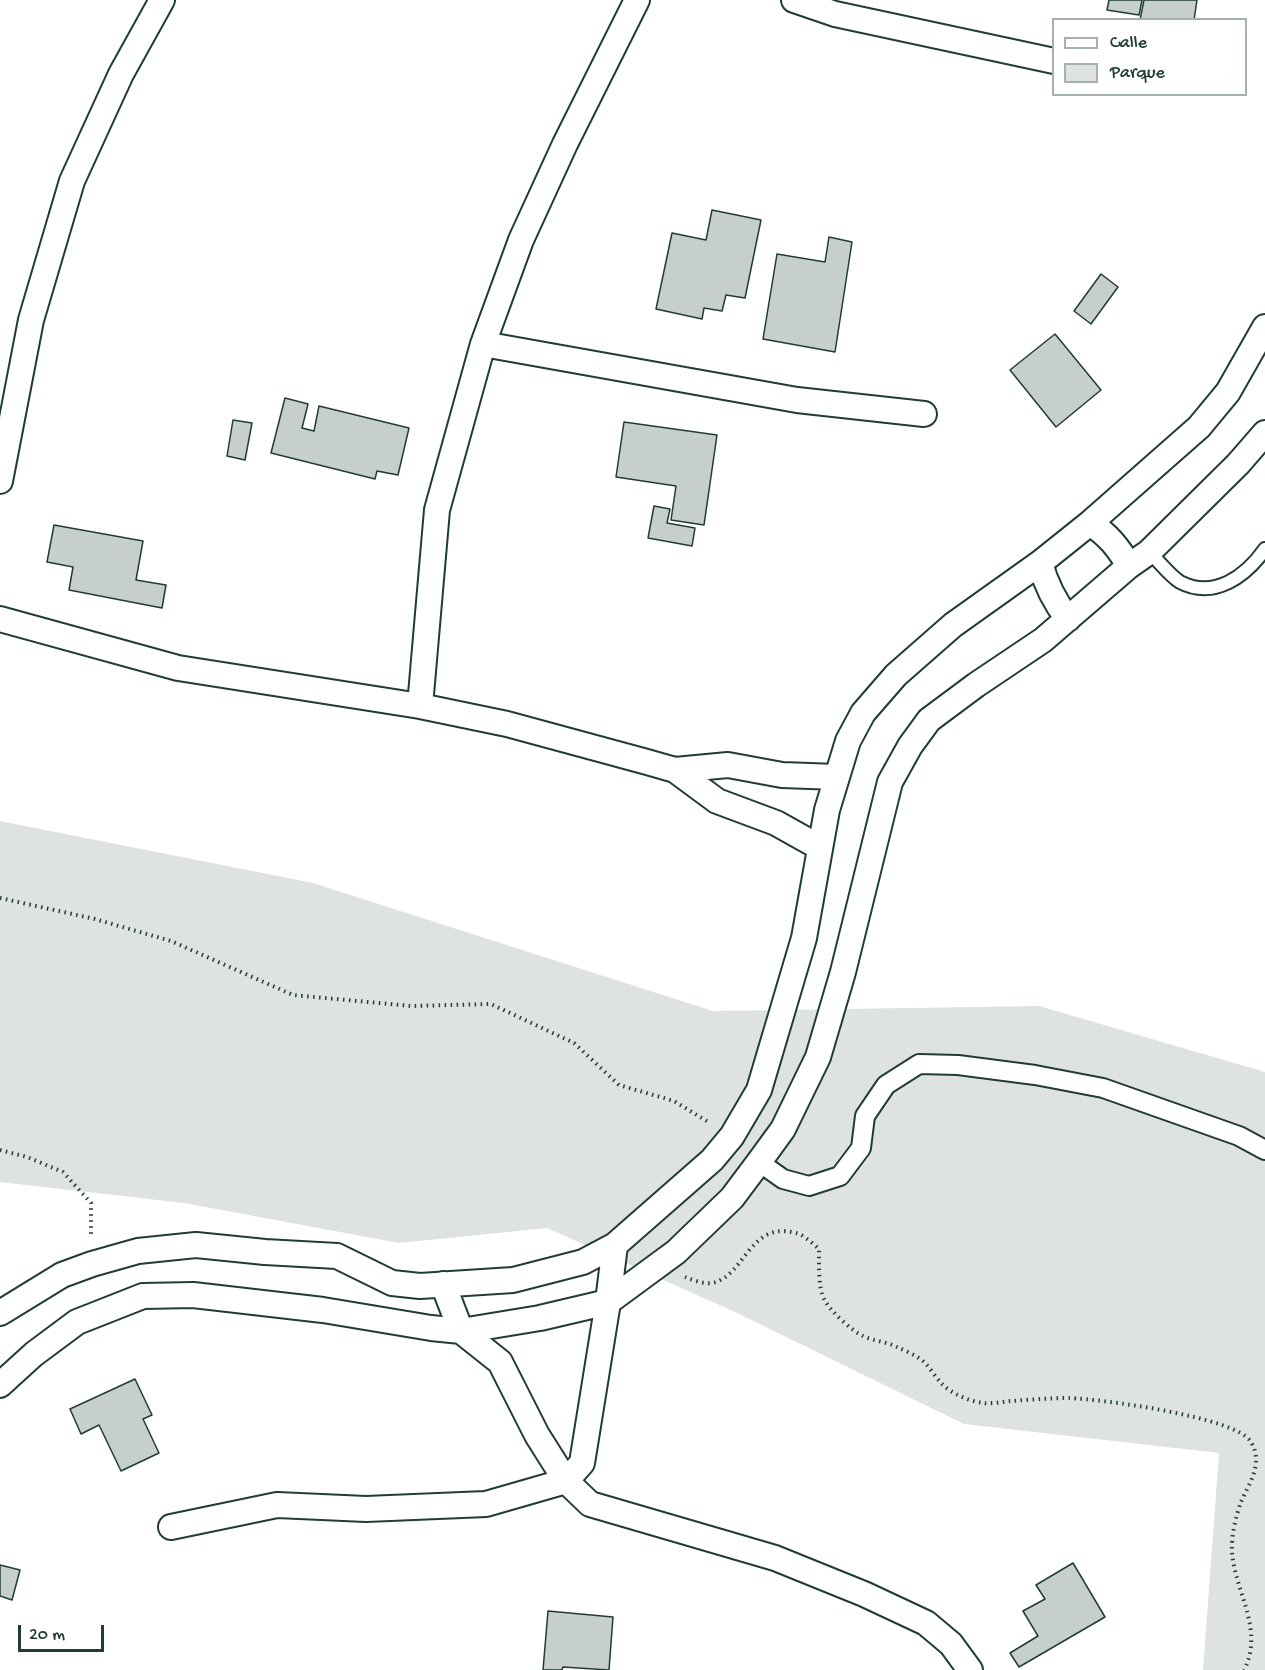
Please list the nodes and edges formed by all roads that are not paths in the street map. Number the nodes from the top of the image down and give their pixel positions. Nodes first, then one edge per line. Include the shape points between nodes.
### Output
1 (162, 0) edge
2 (637, 0) edge
3 (794, 0) edge
4 (1052, 61) edge
5 (1265, 327) edge
6 (483, 344) junction
7 (924, 414) dead end
8 (1265, 433) edge
9 (0, 481) edge
10 (1090, 523) junction
11 (1265, 549) edge
12 (1149, 552) junction
13 (1040, 563) junction
14 (1129, 566) junction
15 (0, 619) edge
16 (1068, 619) junction
17 (420, 706) junction
18 (675, 770) junction
19 (837, 777) junction
20 (819, 847) junction
21 (1265, 1149) edge
22 (759, 1162) junction
23 (615, 1245) junction
24 (443, 1284) junction
25 (608, 1302) junction
26 (0, 1313) edge
27 (461, 1331) junction
28 (0, 1385) edge
29 (566, 1481) junction
30 (171, 1527) dead end
31 (970, 1670) edge

1 - 9 street via 121,74 72,181 31,320
2 - 6 street via 521,240
3 - 4 street via 835,14
5 - 10 street via 1228,392 1199,427
6 - 7 street via 797,400
6 - 17 street via 437,510
8 - 12 street
10 - 13 street
10 - 14 street via 1106,534
11 - 12 lane via 1236,579 1209,588 1179,581
12 - 14 street
13 - 16 street via 1045,584
13 - 19 street via 953,626 896,675 863,713 848,741
14 - 16 street
15 - 17 street via 178,668
16 - 22 street via 929,720 910,746 890,782 818,1057 783,1129
17 - 18 street via 507,724
18 - 19 street via 728,765 782,775
18 - 20 street via 717,801 776,823
19 - 20 street
20 - 23 street via 804,938 759,1090 732,1136 712,1160
21 - 22 street via 1239,1136 1103,1088 1035,1075 919,1064 885,1085 864,1116 861,1148 840,1176 809,1186 783,1179
22 - 25 street via 732,1198 676,1252
23 - 24 street via 583,1262 513,1280
23 - 25 street
24 - 26 street via 392,1283 337,1256 196,1245 138,1251 92,1264 62,1275
24 - 27 street
25 - 27 street
25 - 29 street via 582,1463
27 - 28 street via 193,1295 143,1296 77,1322
27 - 29 street via 500,1362 537,1435
29 - 30 street via 486,1504 366,1509 277,1505
29 - 31 street via 590,1504 775,1558 874,1598 926,1623 951,1644

